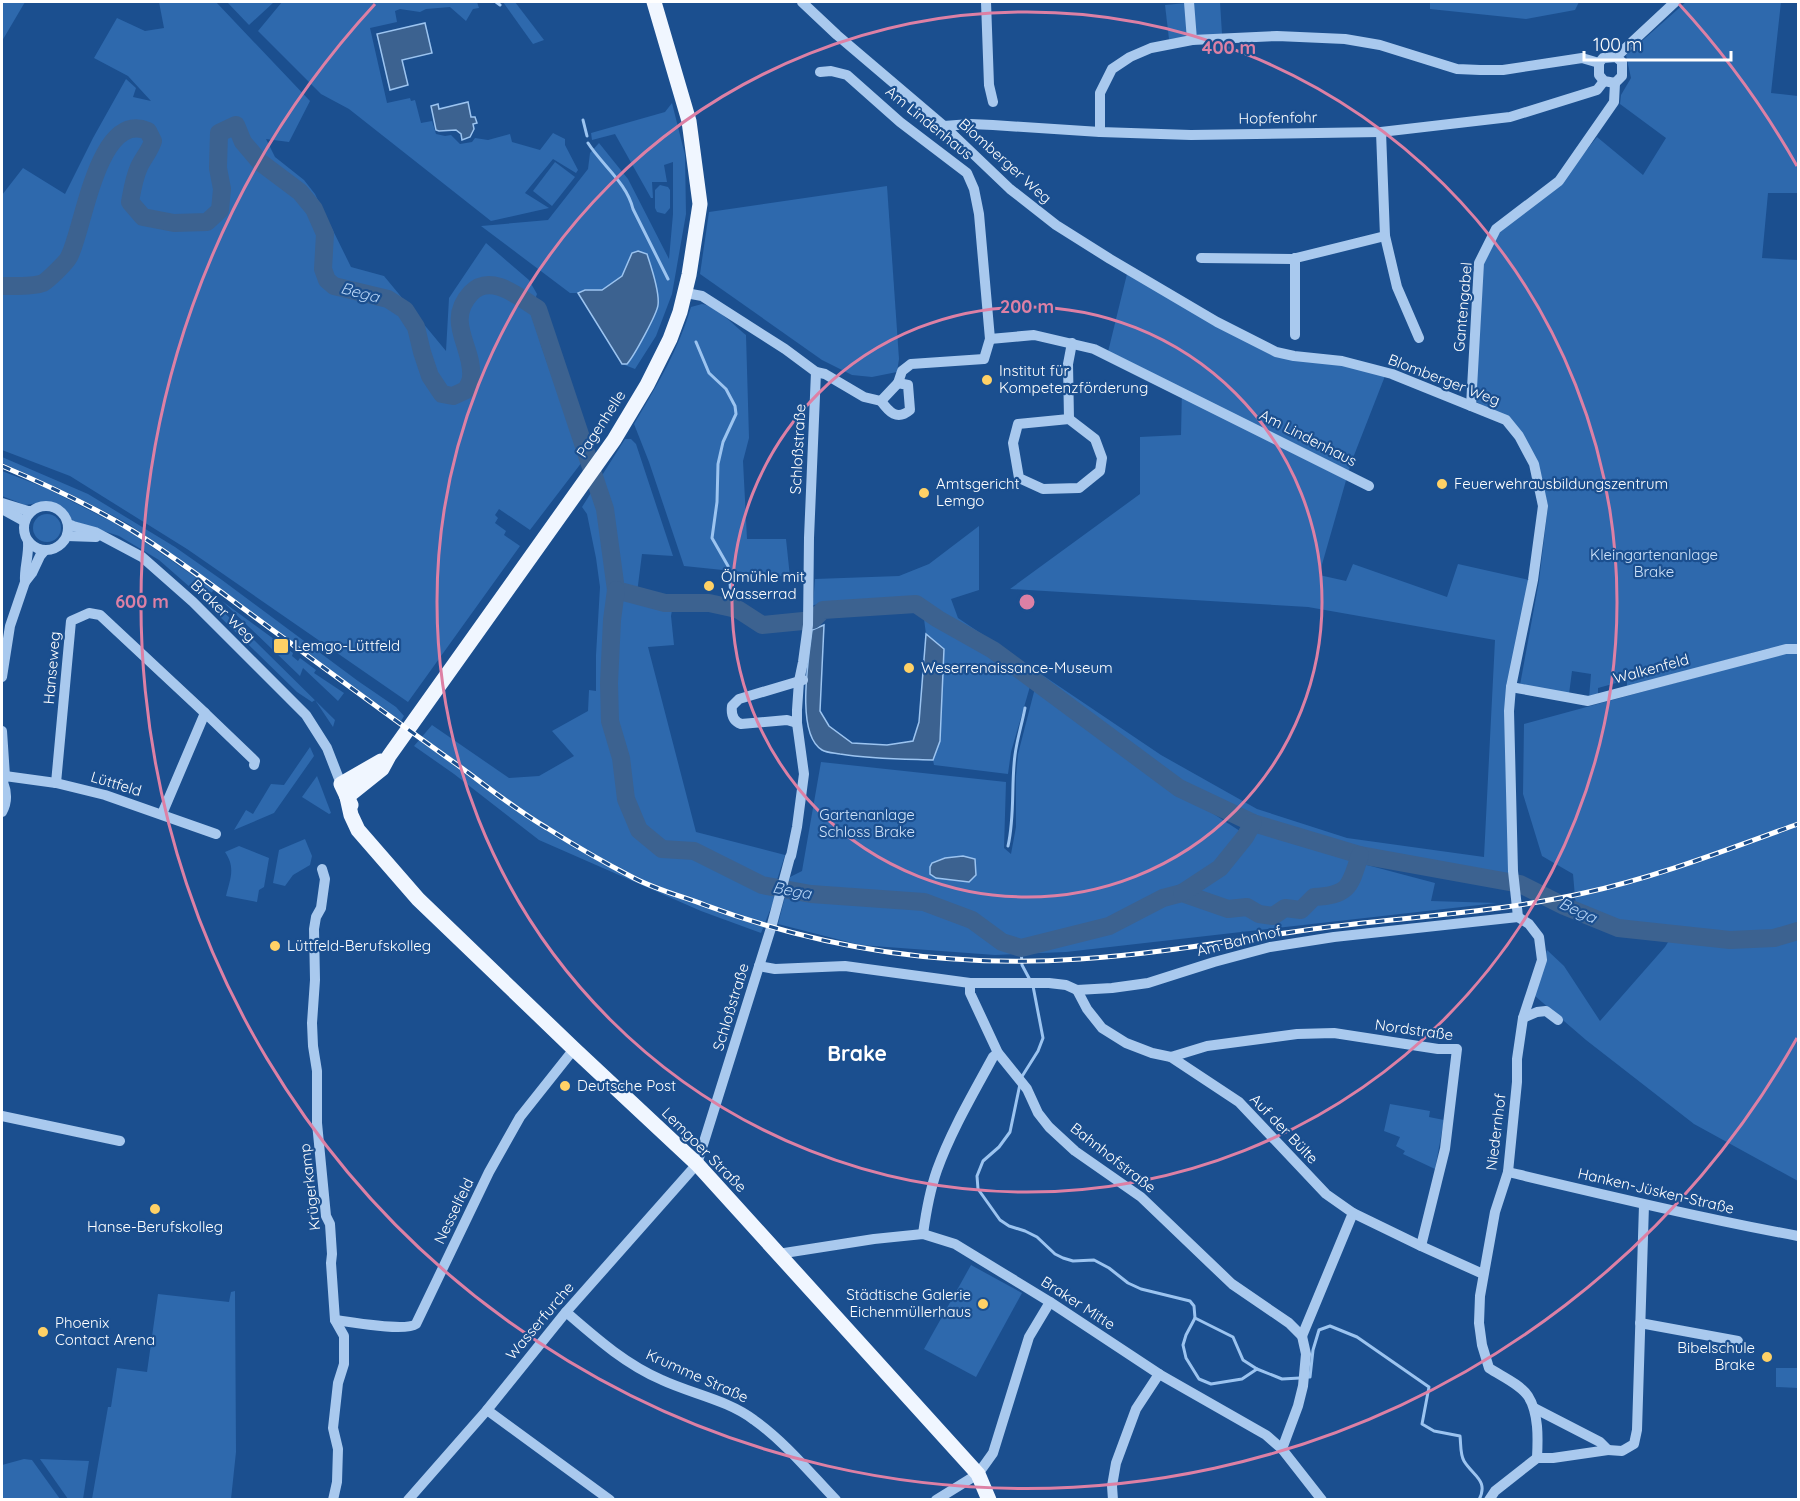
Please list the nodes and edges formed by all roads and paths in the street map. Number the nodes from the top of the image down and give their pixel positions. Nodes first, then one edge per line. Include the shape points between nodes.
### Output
1 (654, 2) edge
2 (802, 2) edge
3 (986, 2) edge
4 (1189, 2) edge
5 (1675, 2) edge
6 (1192, 40) junction
7 (1616, 57) junction
8 (1599, 63) junction
9 (820, 72) dead end
10 (1609, 82) junction
11 (993, 102) dead end
12 (944, 126) junction
13 (1100, 132) junction
14 (1381, 132) junction
15 (1385, 236) junction
16 (1201, 258) dead end
17 (1295, 258) junction
18 (686, 293) junction
19 (1294, 335) dead end
20 (1419, 338) dead end
21 (990, 339) junction
22 (1072, 343) junction
23 (816, 372) junction
24 (898, 383) junction
25 (881, 401) junction
26 (1472, 406) junction
27 (1069, 419) junction
28 (1368, 486) dead end
29 (2, 505) edge
30 (32, 511) junction
31 (24, 521) junction
32 (68, 524) junction
33 (67, 536) junction
34 (105, 537) junction
35 (28, 542) junction
36 (45, 550) junction
37 (25, 582) junction
38 (1798, 650) edge
39 (2, 677) edge
40 (801, 681) junction
41 (1511, 687) junction
42 (205, 713) junction
43 (797, 723) junction
44 (2, 732) edge
45 (254, 765) dead end
46 (3, 781) edge
47 (56, 783) junction
48 (344, 790) junction
49 (2, 812) edge
50 (162, 814) junction
51 (216, 834) dead end
52 (322, 869) dead end
53 (1518, 917) junction
54 (759, 966) junction
55 (970, 983) junction
56 (1077, 990) junction
57 (1523, 1018) junction
58 (1558, 1020) dead end
59 (574, 1049) junction
60 (998, 1053) junction
61 (1171, 1057) junction
62 (2, 1116) edge
63 (120, 1141) dead end
64 (696, 1164) junction
65 (1508, 1172) junction
66 (1644, 1205) junction
67 (1353, 1213) junction
68 (922, 1234) junction
69 (1798, 1236) edge
70 (1421, 1246) junction
71 (778, 1254) junction
72 (1482, 1274) junction
73 (1050, 1302) junction
74 (566, 1312) junction
75 (335, 1320) junction
76 (1640, 1323) junction
77 (1302, 1336) junction
78 (1738, 1341) dead end
79 (1159, 1374) junction
80 (1534, 1408) junction
81 (487, 1410) junction
82 (1282, 1449) junction
83 (1608, 1450) junction
84 (1537, 1458) junction
85 (978, 1474) junction
86 (333, 1500) edge
87 (408, 1500) edge
88 (610, 1500) edge
89 (836, 1500) edge
90 (936, 1500) edge
91 (989, 1500) edge
92 (1113, 1500) edge
93 (1322, 1500) edge
94 (1489, 1500) edge

1 - 18 main road, Pagenhelle via 689,122 700,204
2 - 12 street, Blomberger Weg
3 - 11 street
4 - 6 street
5 - 7 street
6 - 8 street via 1276,36 1345,39 1380,45 1457,69 1503,70 1582,58
6 - 13 street via 1151,48 1112,69 1100,93
7 - 8 street via 1603,58
7 - 10 street via 1622,62 1622,76
8 - 10 street via 1599,75
9 - 21 street, Am Lindenhaus via 847,75 967,173 979,214
10 - 14 street, Hopfenfohr via 1597,90 1510,117
10 - 26 street, Gantengabel via 1614,102 1559,181 1496,229 1479,262
12 - 13 street, Hopfenfohr via 993,124
12 - 26 street, Blomberger Weg via 1010,189 1056,225 1217,322 1276,352 1342,361 1392,374
13 - 14 street, Hopfenfohr
14 - 15 street
15 - 17 street
15 - 20 street via 1397,287
16 - 17 street
17 - 19 street
18 - 23 street via 702,296
18 - 48 main road, Pagenhelle via 665,348 614,440 389,756
21 - 22 street, Am Lindenhaus via 1034,335
21 - 24 street via 984,359 911,364 902,371
22 - 27 street via 1068,364
22 - 28 street, Am Lindenhaus via 1094,349
23 - 25 street via 864,397
23 - 40 street, Schloßstraße via 808,625
24 - 25 street
24 - 25 street via 908,386 910,410 898,416
26 - 41 street, Blomberger Weg via 1506,420 1519,436 1534,464 1543,506 1533,580
27 - 27 street via 1095,439 1102,458 1100,471 1079,488 1043,489 1019,478 1013,443 1018,424
29 - 30 street, Braker Weg
29 - 31 street, Braker Weg
30 - 31 street
30 - 32 street, Braker Weg via 50,506 62,512
31 - 35 street
32 - 33 street
32 - 34 street, Braker Weg
33 - 34 street, Braker Weg
33 - 36 street via 58,547
34 - 48 street, Braker Weg via 142,557 193,602 306,715 327,748
35 - 36 street
35 - 37 street
36 - 37 street
37 - 39 street via 10,626
38 - 41 street, Walkenfeld via 1786,649 1588,701
40 - 43 street, Schloßstraße
40 - 43 street via 739,699 732,711 741,724 787,720
41 - 53 street, Blomberger Weg via 1513,871
42 - 45 street, Hanseweg via 255,761
42 - 47 street, Hanseweg via 100,615 89,613 71,621
42 - 50 street
43 - 54 street, Schloßstraße via 804,774 797,827
44 - 46 street
46 - 47 street, Lüttfeld
46 - 49 street via 6,790
47 - 50 street, Lüttfeld
48 - 59 main road, Lemgoer Straße via 358,830 418,899
50 - 51 street, Lüttfeld
52 - 75 street, Krügerkamp via 326,879 314,929 312,1023
53 - 56 street, Am Bahnhof via 1334,937 1214,962 1148,983
53 - 57 street, Niedernhof via 1539,937 1542,960
54 - 55 street via 844,966
54 - 64 street, Schloßstraße
55 - 56 street, Am Bahnhof via 1049,983
55 - 60 street, Bahnhofstraße via 970,993
56 - 61 street, Auf der Bülte via 1102,1028 1126,1043
57 - 58 street via 1546,1011
57 - 65 street, Niedernhof
59 - 64 main road, Lemgoer Straße
59 - 75 street, Nesselfeld via 520,1117 489,1172 416,1324 411,1328
60 - 68 street via 936,1171
60 - 77 street, Bahnhofstraße via 1028,1089 1049,1127 1075,1151 1141,1197 1232,1284
61 - 67 street, Auf der Bülte via 1239,1102 1326,1194
61 - 70 street, Nordstraße via 1207,1046 1298,1034 1334,1033 1457,1049 1445,1149
62 - 63 street
64 - 71 main road, Lemgoer Straße
64 - 74 street, Wasserfurche
65 - 66 street, Hanken-Jüsken-Straße
65 - 72 street, Niedernhof
66 - 69 street, Hanken-Jüsken-Straße
66 - 76 street
67 - 70 street, Auf der Bülte
67 - 77 street
68 - 71 street, Braker Mitte
68 - 73 street, Braker Mitte via 955,1244
70 - 72 street, Auf der Bülte
71 - 85 main road, Lemgoer Straße
72 - 80 street, Niedernhof via 1479,1323 1489,1368 1527,1395
73 - 79 street, Braker Mitte
73 - 85 street via 1029,1337 993,1453
74 - 81 street, Wasserfurche
74 - 89 street, Krumme Straße via 620,1357 661,1380 754,1419
75 - 86 street, Krügerkamp via 344,1336 344,1364 333,1428 338,1449
76 - 78 street
76 - 83 street, Niedernhof via 1634,1444 1622,1451
77 - 82 street via 1306,1354 1303,1386
79 - 82 street, Braker Mitte via 1266,1435
79 - 92 street via 1136,1409 1116,1463
80 - 83 street, Niedernhof via 1600,1442
80 - 84 street
81 - 87 street, Wasserfurche
81 - 88 street
82 - 93 street, Braker Mitte
83 - 84 street, Niedernhof
84 - 94 street
85 - 90 street
85 - 91 main road, Lemgoer Straße

